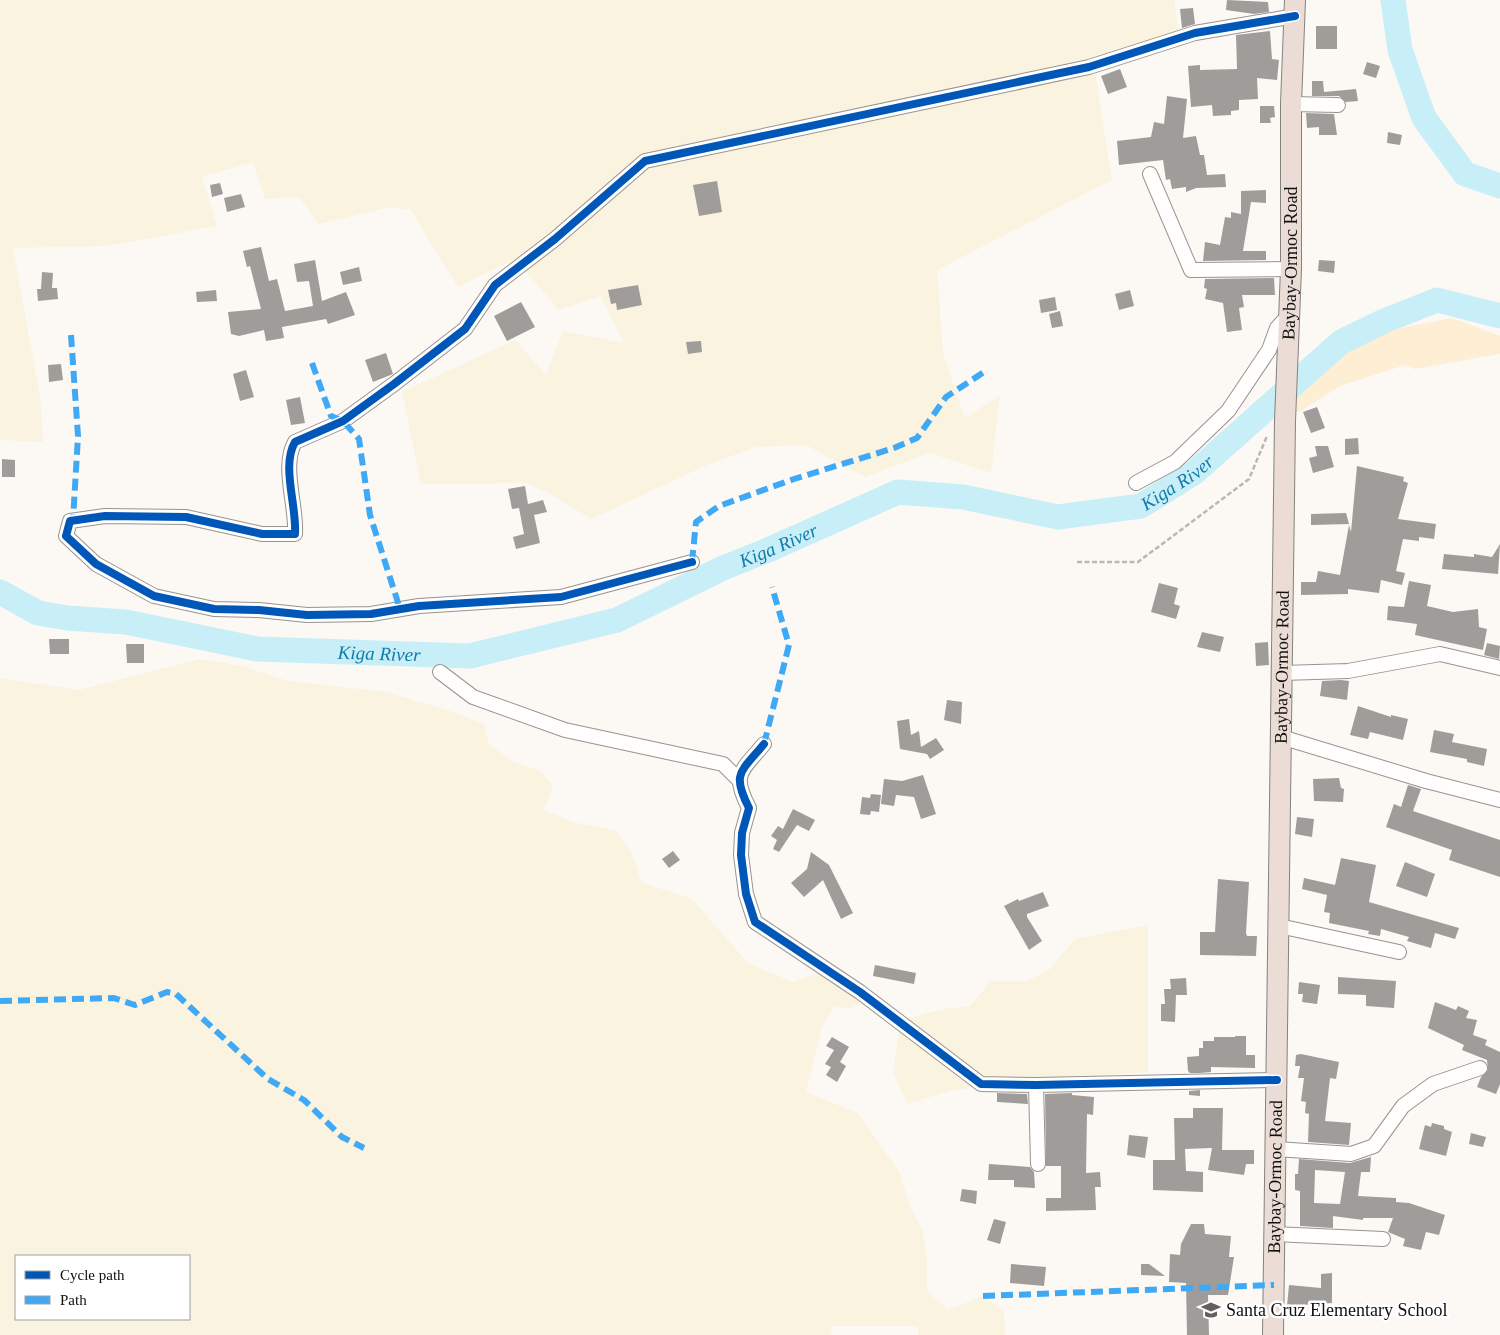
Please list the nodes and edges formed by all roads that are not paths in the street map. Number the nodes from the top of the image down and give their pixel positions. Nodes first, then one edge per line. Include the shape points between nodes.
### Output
1 (1295, 8) edge
2 (1291, 104) junction
3 (1338, 105) dead end
4 (1150, 174) dead end
5 (1291, 269) junction
6 (1288, 322) junction
7 (1136, 483) dead end
8 (692, 562) dead end
9 (1500, 668) edge
10 (440, 672) dead end
11 (1282, 672) junction
12 (1281, 736) junction
13 (764, 744) dead end
14 (739, 780) junction
15 (1500, 800) edge
16 (1279, 926) junction
17 (1399, 952) dead end
18 (1480, 1068) dead end
19 (1277, 1080) junction
20 (1036, 1085) junction
21 (1276, 1149) junction
22 (1038, 1164) dead end
23 (1274, 1234) junction
24 (1383, 1239) dead end
25 (1273, 1335) edge

1 - 2 highway, Baybay-Ormoc Road
1 - 8 street via 1195,33 1089,67 646,162 495,285 465,329 343,420 295,442 290,459 295,534 262,534 186,517 105,516 70,521 66,536 96,564 154,596 214,609 307,616 371,614 419,606 561,597
2 - 3 street
2 - 5 highway, Baybay-Ormoc Road
4 - 5 street via 1191,270
5 - 6 highway, Baybay-Ormoc Road
6 - 7 street via 1277,328 1269,350 1228,412 1175,462
6 - 11 highway, Baybay-Ormoc Road
9 - 11 street via 1440,654 1348,671
10 - 14 street via 473,697 565,730 723,764
11 - 12 highway, Baybay-Ormoc Road
12 - 15 street via 1426,781
12 - 16 highway, Baybay-Ormoc Road
13 - 14 street
14 - 20 street via 738,788 749,808 742,833 741,855 746,894 755,922 860,992 981,1084
16 - 17 street
16 - 19 highway, Baybay-Ormoc Road
18 - 21 street via 1433,1084 1403,1106 1374,1146 1351,1154
19 - 20 street
19 - 21 highway, Baybay-Ormoc Road
20 - 22 street
21 - 23 highway, Baybay-Ormoc Road
23 - 24 street
23 - 25 highway, Baybay-Ormoc Road

